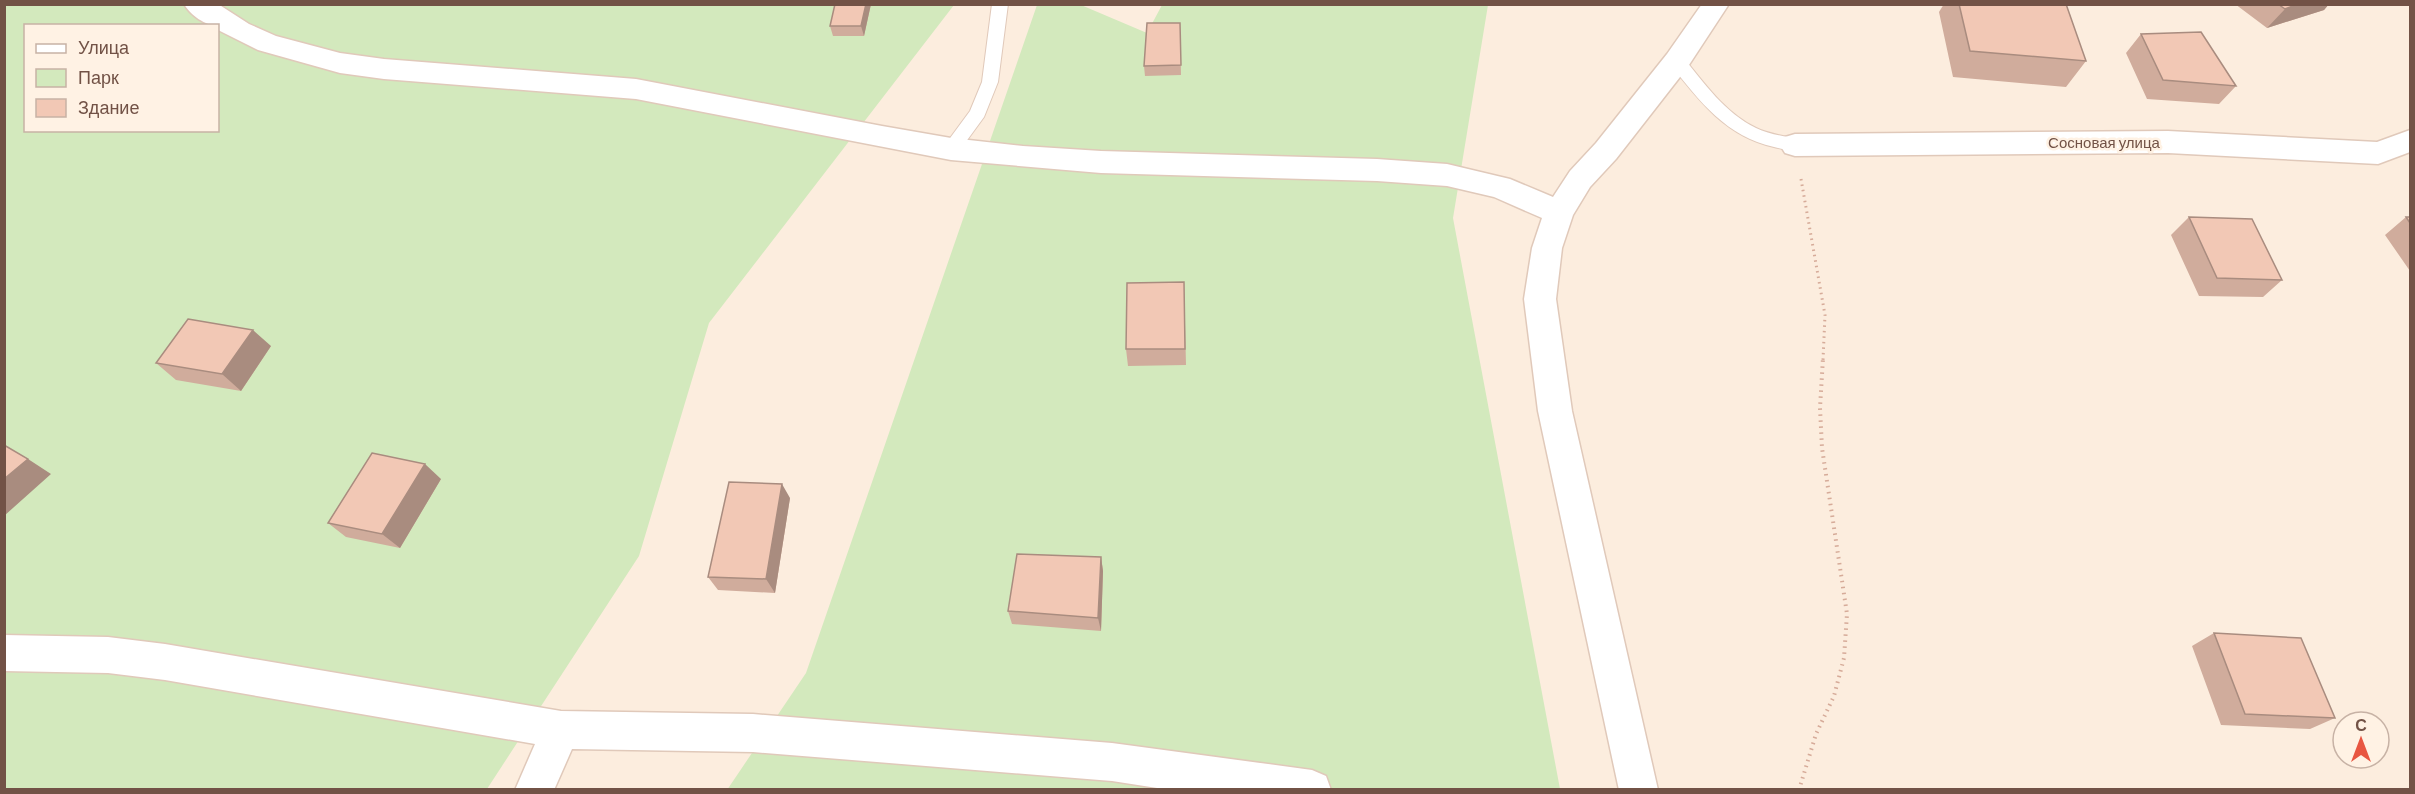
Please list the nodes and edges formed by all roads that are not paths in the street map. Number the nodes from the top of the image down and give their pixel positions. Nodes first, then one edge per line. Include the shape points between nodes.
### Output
1 (197, 4) edge
2 (1000, 4) edge
3 (1716, 4) edge
4 (1677, 61) junction
5 (2410, 141) edge
6 (1795, 145) joint
7 (951, 149) junction
8 (1559, 213) junction
9 (4, 653) edge
10 (561, 730) junction
11 (534, 789) edge
12 (1312, 789) edge
13 (1639, 789) edge

1 - 7 street via 239,31 268,43 340,63 636,89
2 - 7 lane via 990,82 978,114
3 - 4 street
4 - 6 lane via 1705,97 1735,124 1762,138
4 - 8 street via 1580,179
5 - 6 street, Сосновая улица via 2378,153 2168,142
7 - 8 street via 1101,162 1447,175 1500,187
8 - 13 street via 1547,248 1540,299 1555,411
9 - 10 street via 108,655 165,662
10 - 11 street
10 - 12 street via 753,733 1112,762

